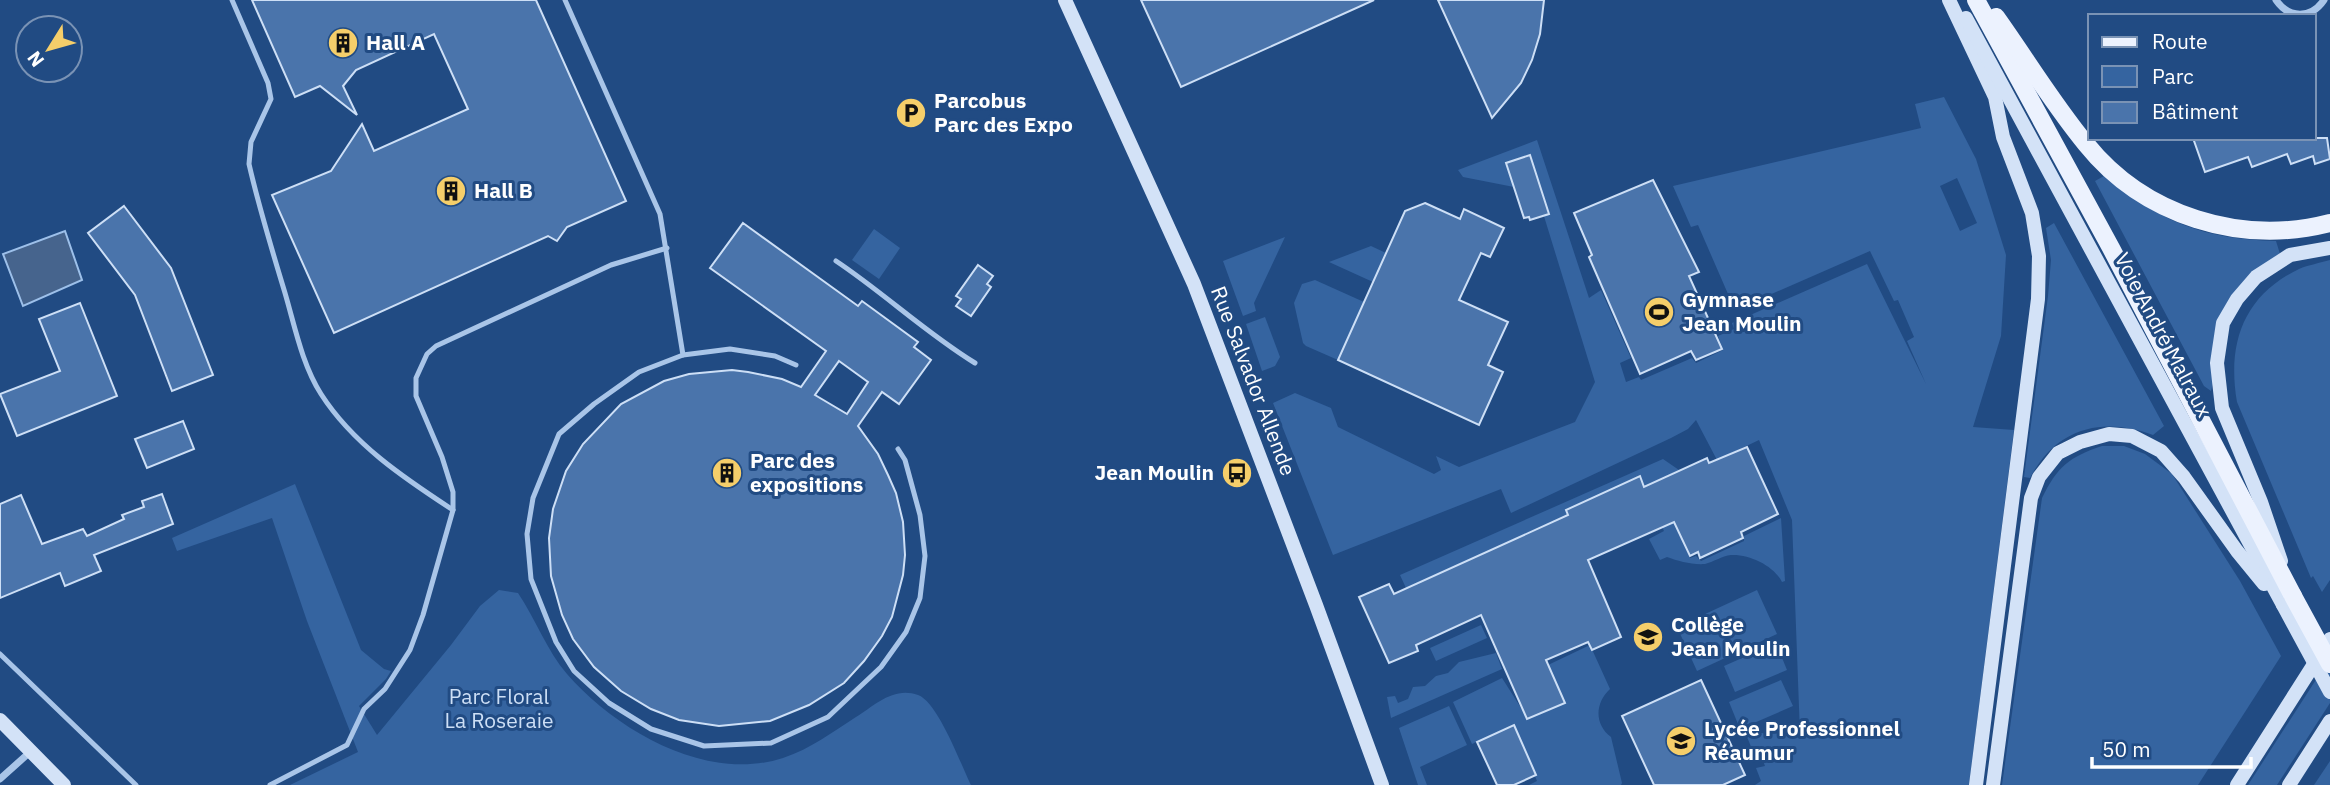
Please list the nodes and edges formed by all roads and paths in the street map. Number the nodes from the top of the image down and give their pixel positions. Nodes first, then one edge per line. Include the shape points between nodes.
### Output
1 (232, 0) edge
2 (565, 0) edge
3 (1065, 0) edge
4 (1949, 0) edge
5 (1957, 0) edge
6 (1976, 0) edge
7 (1984, 0) edge
8 (2276, 0) edge
9 (2324, 0) edge
10 (2294, 14) edge
11 (2302, 14) edge
12 (2330, 223) edge
13 (667, 248) junction
14 (2330, 248) edge
15 (836, 261) dead end
16 (683, 355) junction
17 (975, 363) dead end
18 (796, 365) dead end
19 (898, 449) dead end
20 (453, 510) junction
21 (2288, 600) junction
22 (2330, 639) edge
23 (0, 654) edge
24 (2330, 664) edge
25 (2330, 692) edge
26 (0, 720) edge
27 (2330, 721) edge
28 (2267, 737) junction
29 (30, 752) junction
30 (0, 779) edge
31 (64, 785) edge
32 (136, 785) edge
33 (270, 785) edge
34 (1382, 785) edge
35 (1976, 785) edge
36 (1993, 785) edge
37 (2226, 785) edge
38 (2237, 785) edge
39 (2289, 785) edge

1 - 20 lane via 268,83 271,99 251,142 249,164 303,355 320,393 348,429 402,477
2 - 13 lane via 660,214
3 - 34 main road, Rue Salvador Allende via 1194,284
4 - 35 main road via 1994,97 2003,137 2032,213 2039,256 2036,313
5 - 21 main road, Voie André Malraux
6 - 21 main road, Voie André Malraux via 2104,236
7 - 12 main road via 2087,145 2126,184 2171,211 2222,227 2265,232
8 - 10 street
9 - 11 street via 2313,12
13 - 16 lane
13 - 20 lane via 611,265 427,354 416,377 416,396 442,457 453,492
14 - 21 main road via 2290,255 2256,277 2223,323 2217,363 2222,408 2261,502
15 - 17 lane
16 - 18 lane via 730,349 775,356
16 - 19 lane via 639,372 559,434 533,499 527,534 531,579 568,662 609,703 651,729 704,746 771,743 828,717 881,667 906,632 920,598 925,556 920,515
20 - 33 lane via 407,657 364,709 347,745
21 - 24 main road, Voie André Malraux, bridge
21 - 25 main road, Voie André Malraux, bridge
21 - 36 main road via 2244,561 2161,451 2132,436 2109,434 2058,453 2039,477 2031,498
22 - 28 main road
23 - 32 lane
26 - 29 main road
27 - 39 main road
28 - 37 main road
28 - 38 main road
29 - 30 street
29 - 31 main road

